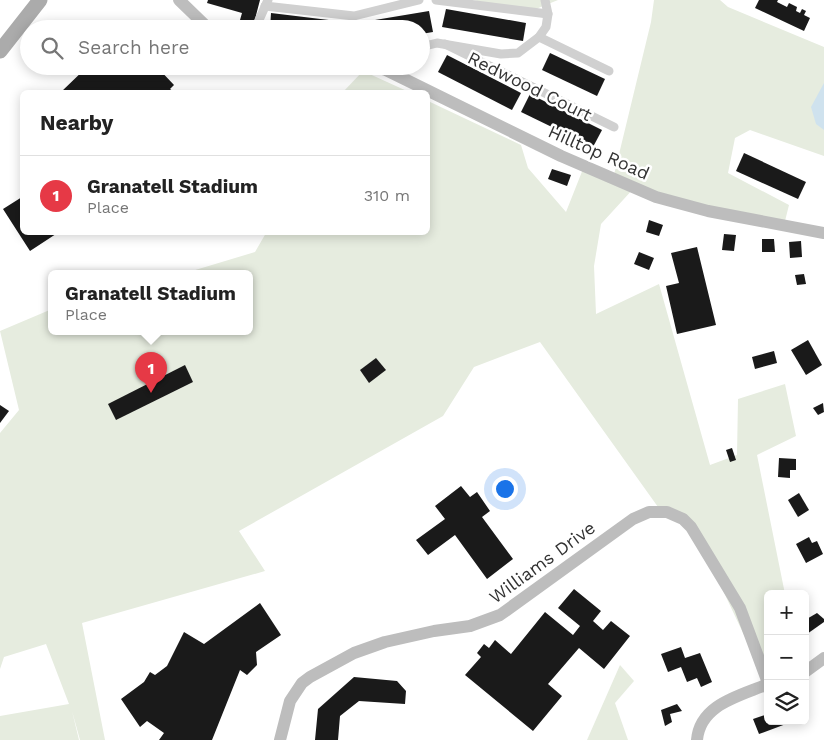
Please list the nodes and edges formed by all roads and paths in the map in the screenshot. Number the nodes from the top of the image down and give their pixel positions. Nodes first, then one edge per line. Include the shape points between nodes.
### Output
1 (40, 0) edge
2 (179, 0) edge
3 (419, 0) edge
4 (436, 0) edge
5 (546, 0) edge
6 (266, 3) edge
7 (548, 14) junction
8 (24, 20) edge
9 (199, 20) edge
10 (259, 20) edge
11 (20, 25) edge
12 (539, 37) junction
13 (445, 44) junction
14 (430, 45) edge
15 (0, 50) edge
16 (506, 54) junction
17 (501, 71) junction
18 (609, 71) dead end
19 (410, 75) edge
20 (614, 127) dead end
21 (824, 233) edge
22 (822, 660) edge
23 (809, 669) edge
24 (767, 680) edge
25 (764, 686) edge
26 (280, 740) edge
27 (697, 740) edge

1 - 8 main road
2 - 9 street
3 - 6 street via 354,16
4 - 7 street
5 - 7 street
6 - 10 street
7 - 12 street via 546,26
11 - 15 main road
12 - 16 street via 518,53
12 - 18 street
13 - 14 street
13 - 16 street
13 - 17 street, Redwood Court
16 - 17 street
17 - 20 street, Redwood Court
19 - 21 street, Hilltop Road via 561,156 656,197 708,211
22 - 23 street
24 - 26 street, Williams Drive via 740,608 691,527 676,515 649,512 632,518 500,615 470,626 385,642 354,653 310,677 290,701
25 - 27 street via 712,710 700,725

